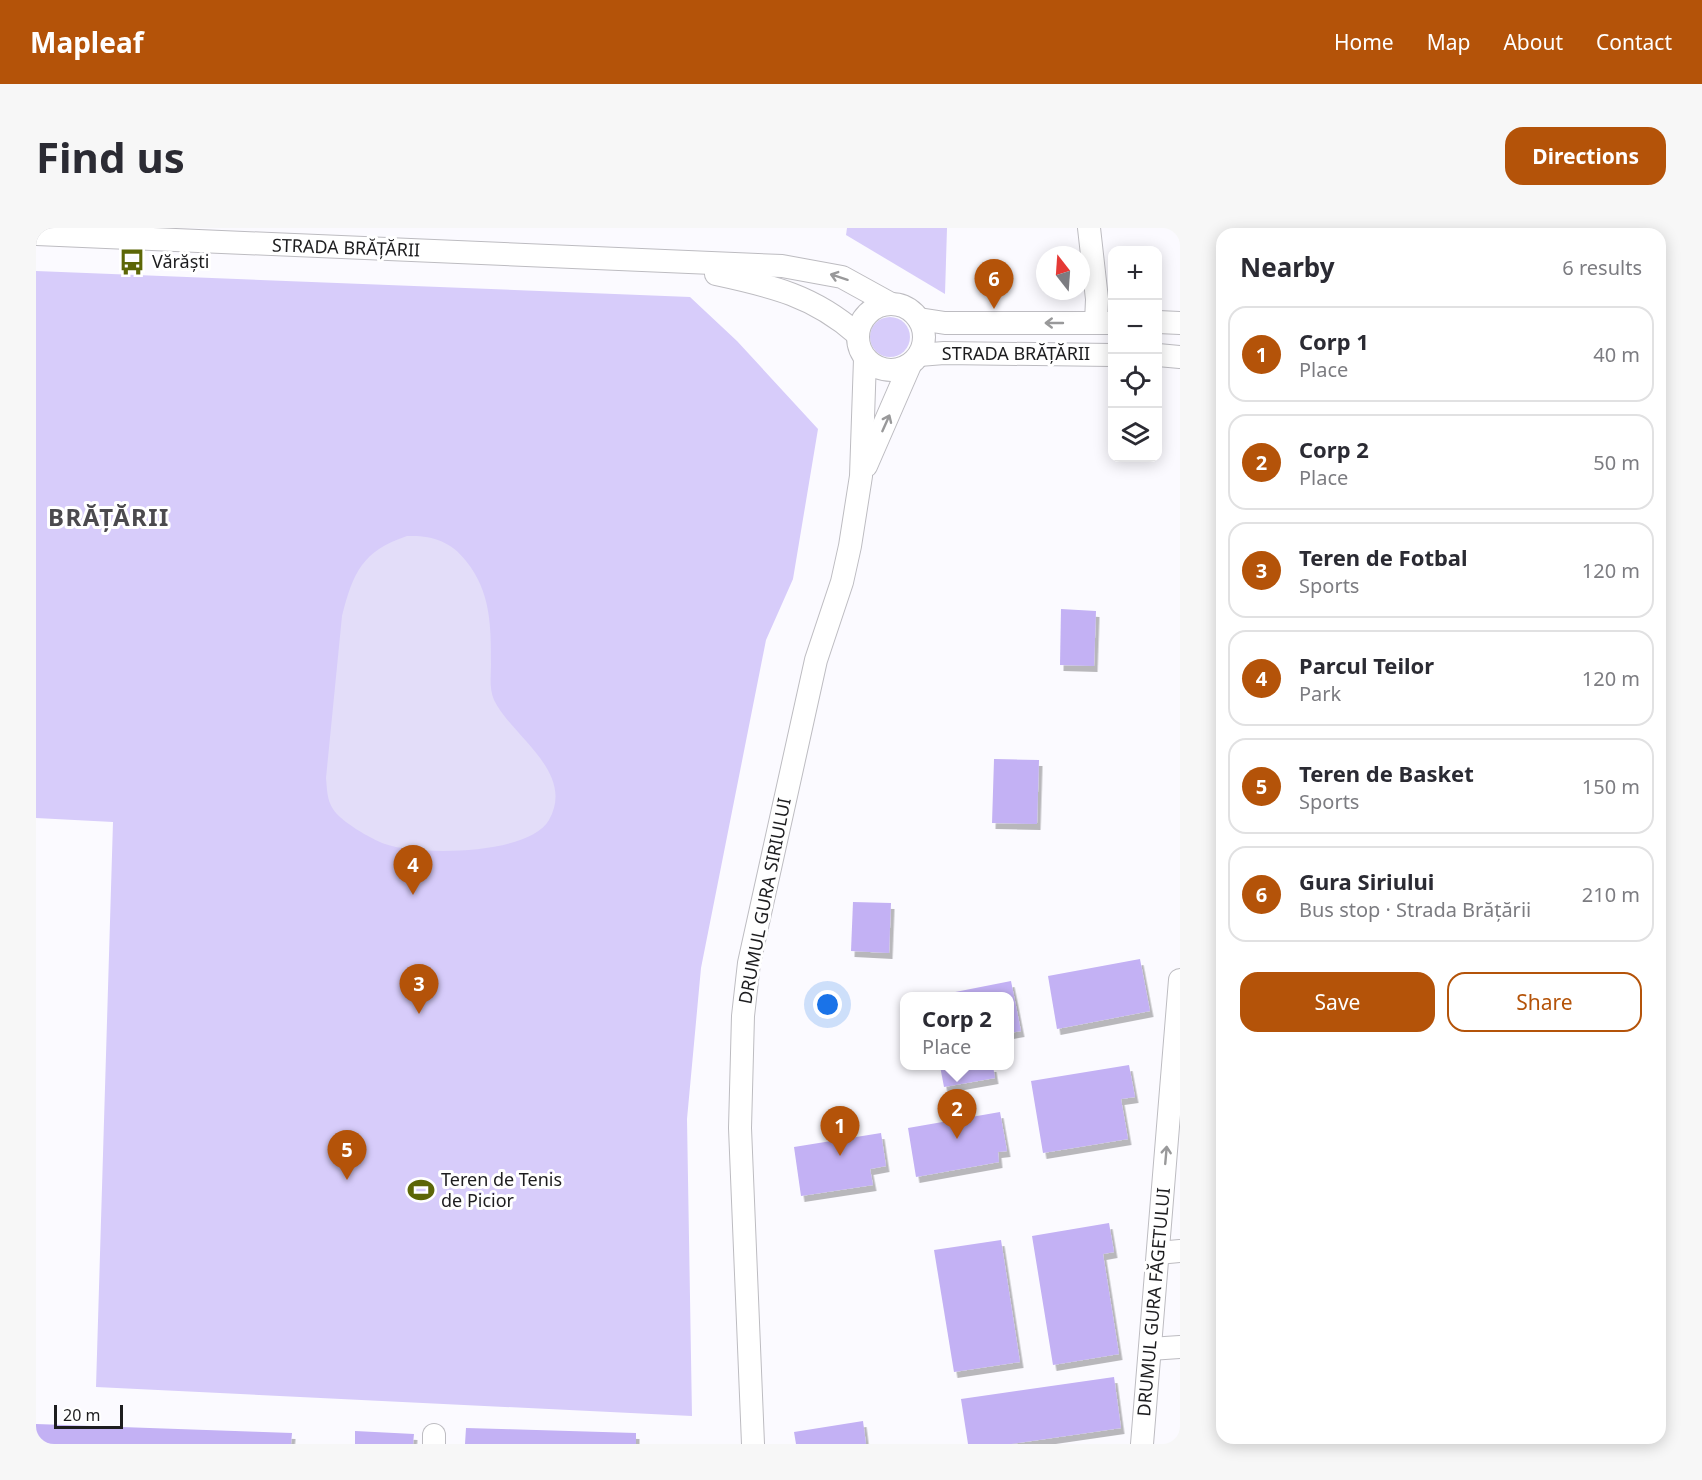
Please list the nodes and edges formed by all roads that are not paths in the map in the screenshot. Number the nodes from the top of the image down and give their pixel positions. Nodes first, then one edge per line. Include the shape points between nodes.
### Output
1 (1089, 228) edge
2 (36, 234) edge
3 (656, 261) junction
4 (891, 304) junction
5 (919, 319) junction
6 (1162, 322) edge
7 (1104, 323) edge
8 (1180, 323) edge
9 (857, 334) junction
10 (1108, 355) edge
11 (1162, 356) edge
12 (1180, 357) edge
13 (865, 359) junction
14 (915, 360) junction
15 (861, 476) junction
16 (1180, 980) edge
17 (1177, 1064) edge
18 (1169, 1252) edge
19 (1180, 1347) edge
20 (1150, 1349) junction
21 (753, 1444) edge
22 (1142, 1444) edge

1 - 7 street via 1097,299
2 - 3 street, STRADA BRĂȚĂRII
4 -> 3 street, STRADA BRĂȚĂRII via 855,283 813,270
3 - 9 street, STRADA BRĂȚĂRII via 758,283 807,299
4 - 5 street via 902,306
4 - 9 street via 872,309
7 -> 5 street, STRADA BRĂȚĂRII via 945,323
5 - 14 street via 924,337
6 - 8 street
9 - 13 street
10 - 14 street, STRADA BRĂȚĂRII via 945,352
11 - 12 street
13 - 14 street via 881,370 901,369
13 - 15 street, DRUMUL GURA SIRIULUI
15 -> 14 street, DRUMUL GURA SIRIULUI
15 - 21 street, DRUMUL GURA SIRIULUI via 843,582 816,660 749,963 743,1016 740,1128
16 - 17 street, DRUMUL GURA FĂGETULUI
18 -> 17 street, DRUMUL GURA FĂGETULUI
18 - 20 street, DRUMUL GURA FĂGETULUI
19 - 20 street
20 - 22 street, DRUMUL GURA FĂGETULUI

